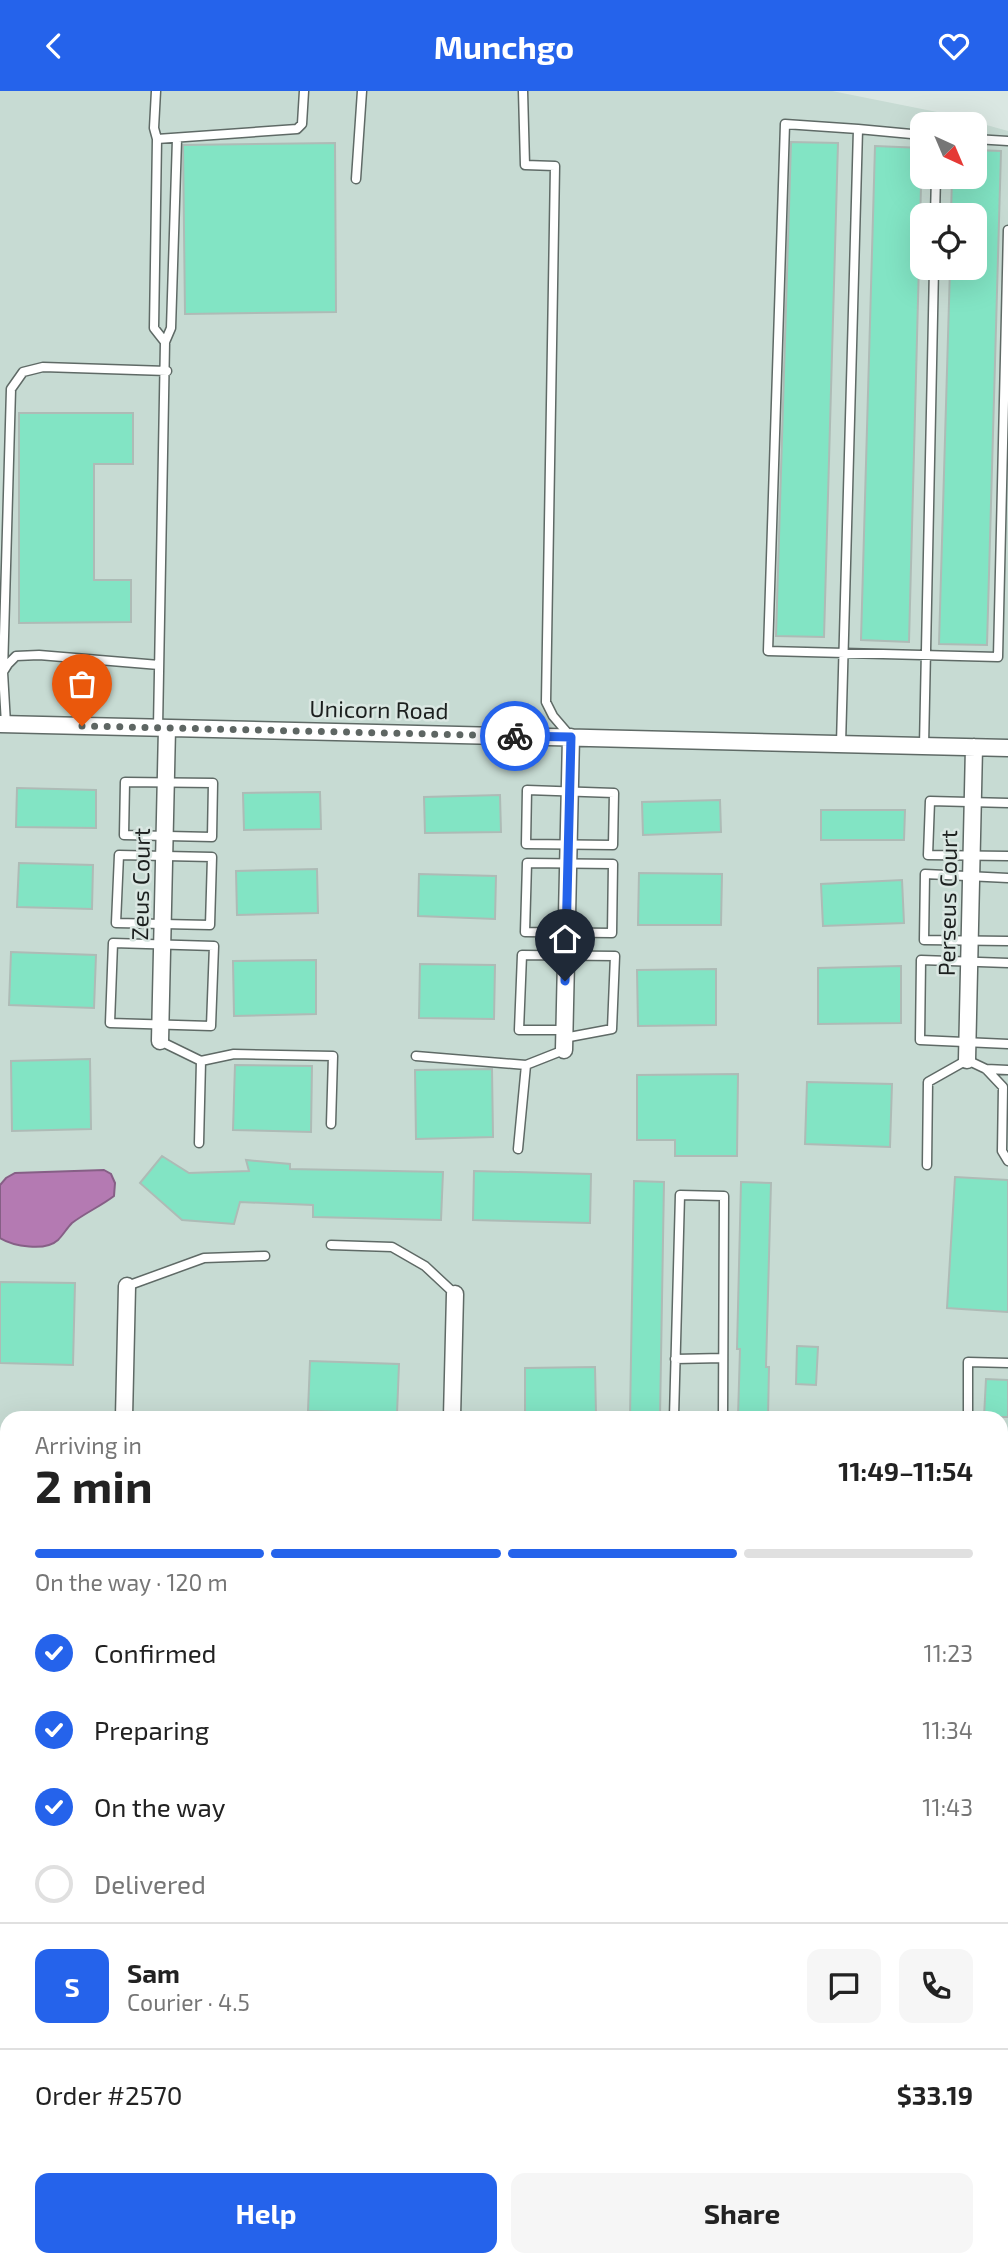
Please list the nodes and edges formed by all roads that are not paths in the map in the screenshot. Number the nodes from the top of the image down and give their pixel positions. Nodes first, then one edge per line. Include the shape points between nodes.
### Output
1 (156, 91) edge
2 (304, 91) edge
3 (362, 91) edge
4 (523, 91) edge
5 (858, 129) junction
6 (910, 134) edge
7 (157, 139) junction
8 (177, 139) junction
9 (987, 140) edge
10 (1008, 141) edge
11 (356, 179) dead end
12 (1008, 230) edge
13 (934, 280) edge
14 (165, 342) junction
15 (167, 371) junction
16 (843, 655) junction
17 (927, 656) junction
18 (159, 665) junction
19 (4, 672) junction
20 (3, 724) edge
21 (163, 728) junction
22 (571, 737) junction
23 (841, 744) junction
24 (924, 745) junction
25 (974, 747) junction
26 (1008, 748) edge
27 (166, 782) junction
28 (569, 792) junction
29 (973, 801) junction
30 (1008, 803) edge
31 (165, 836) junction
32 (568, 845) junction
33 (164, 856) junction
34 (972, 856) junction
35 (1008, 856) edge
36 (568, 863) junction
37 (971, 876) junction
38 (1008, 878) edge
39 (163, 925) junction
40 (566, 932) junction
41 (970, 940) junction
42 (1008, 941) edge
43 (162, 944) junction
44 (566, 956) junction
45 (969, 961) junction
46 (1008, 963) edge
47 (160, 1033) junction
48 (564, 1040) junction
49 (1008, 1044) edge
50 (967, 1051) junction
51 (416, 1056) dead end
52 (201, 1061) junction
53 (526, 1065) junction
54 (986, 1069) junction
55 (1008, 1070) edge
56 (331, 1124) dead end
57 (199, 1143) dead end
58 (518, 1149) dead end
59 (1008, 1161) edge
60 (927, 1165) dead end
61 (331, 1245) dead end
62 (265, 1257) dead end
63 (127, 1286) joint
64 (455, 1294) joint
65 (723, 1358) junction
66 (675, 1359) junction
67 (1008, 1363) edge
68 (124, 1411) edge
69 (452, 1411) edge
70 (674, 1411) edge
71 (723, 1411) edge
72 (968, 1411) edge

1 - 7 lane
2 - 8 lane via 302,124 297,129
3 - 11 lane
4 - 22 lane via 525,165 555,166 547,702
5 - 6 lane
5 - 16 lane
5 - 16 lane via 785,124 768,637 768,651
7 - 8 lane
7 - 14 lane via 154,328
8 - 14 lane via 171,328
9 - 10 lane
12 - 17 lane via 998,657
13 - 17 lane
14 - 15 lane
15 - 18 lane
15 - 19 lane via 43,367 23,372 11,389
16 - 17 lane
16 - 23 lane
17 - 24 lane
18 - 19 lane via 16,656
18 - 21 lane
19 - 20 lane
20 - 21 street, Unicorn Road
21 - 22 street, Unicorn Road
21 - 27 street, Zeus Court
22 - 23 street, Unicorn Road
22 - 28 street
23 - 24 street, Unicorn Road
24 - 25 street, Unicorn Road
25 - 26 street, Unicorn Road
25 - 29 street, Perseus Court
27 - 31 street, Zeus Court
27 - 31 lane via 125,782 124,835
27 - 31 lane via 213,783 212,837
28 - 32 street
28 - 32 lane via 527,790 526,844
28 - 32 lane via 614,793 613,845
29 - 30 lane
29 - 34 street, Perseus Court
29 - 34 lane via 930,801 928,855
31 - 33 street, Zeus Court
32 - 36 street
33 - 39 street, Zeus Court
33 - 39 lane via 119,855 116,923
33 - 39 lane via 212,857 210,925
34 - 35 lane
34 - 37 street, Perseus Court
36 - 40 street
36 - 40 lane via 527,863 525,932
36 - 40 lane via 613,864 612,933
37 - 38 lane
37 - 41 street, Perseus Court
37 - 41 lane via 925,874 924,940
39 - 43 street, Zeus Court
40 - 44 street
41 - 42 lane
41 - 45 street, Perseus Court
43 - 47 street, Zeus Court
43 - 47 lane via 113,943 110,1023
43 - 47 lane via 214,946 211,1026
44 - 48 street
44 - 48 lane via 522,955 519,1030
44 - 48 lane via 615,956 612,1029
45 - 46 lane
45 - 50 street, Perseus Court
45 - 50 lane via 922,961 920,1040
47 - 52 lane
48 - 53 lane
49 - 50 lane
50 - 54 lane
50 - 60 lane via 928,1081
51 - 53 lane
52 - 56 lane via 234,1054 333,1056
52 - 57 lane
53 - 58 lane
54 - 55 lane
54 - 59 lane via 1003,1087 1002,1151
61 - 64 lane via 392,1247 425,1266
62 - 63 lane via 204,1258
63 - 68 street
64 - 69 street
65 - 66 lane
65 - 66 lane via 724,1196 680,1195
65 - 71 lane
66 - 70 lane
67 - 72 lane via 968,1363

